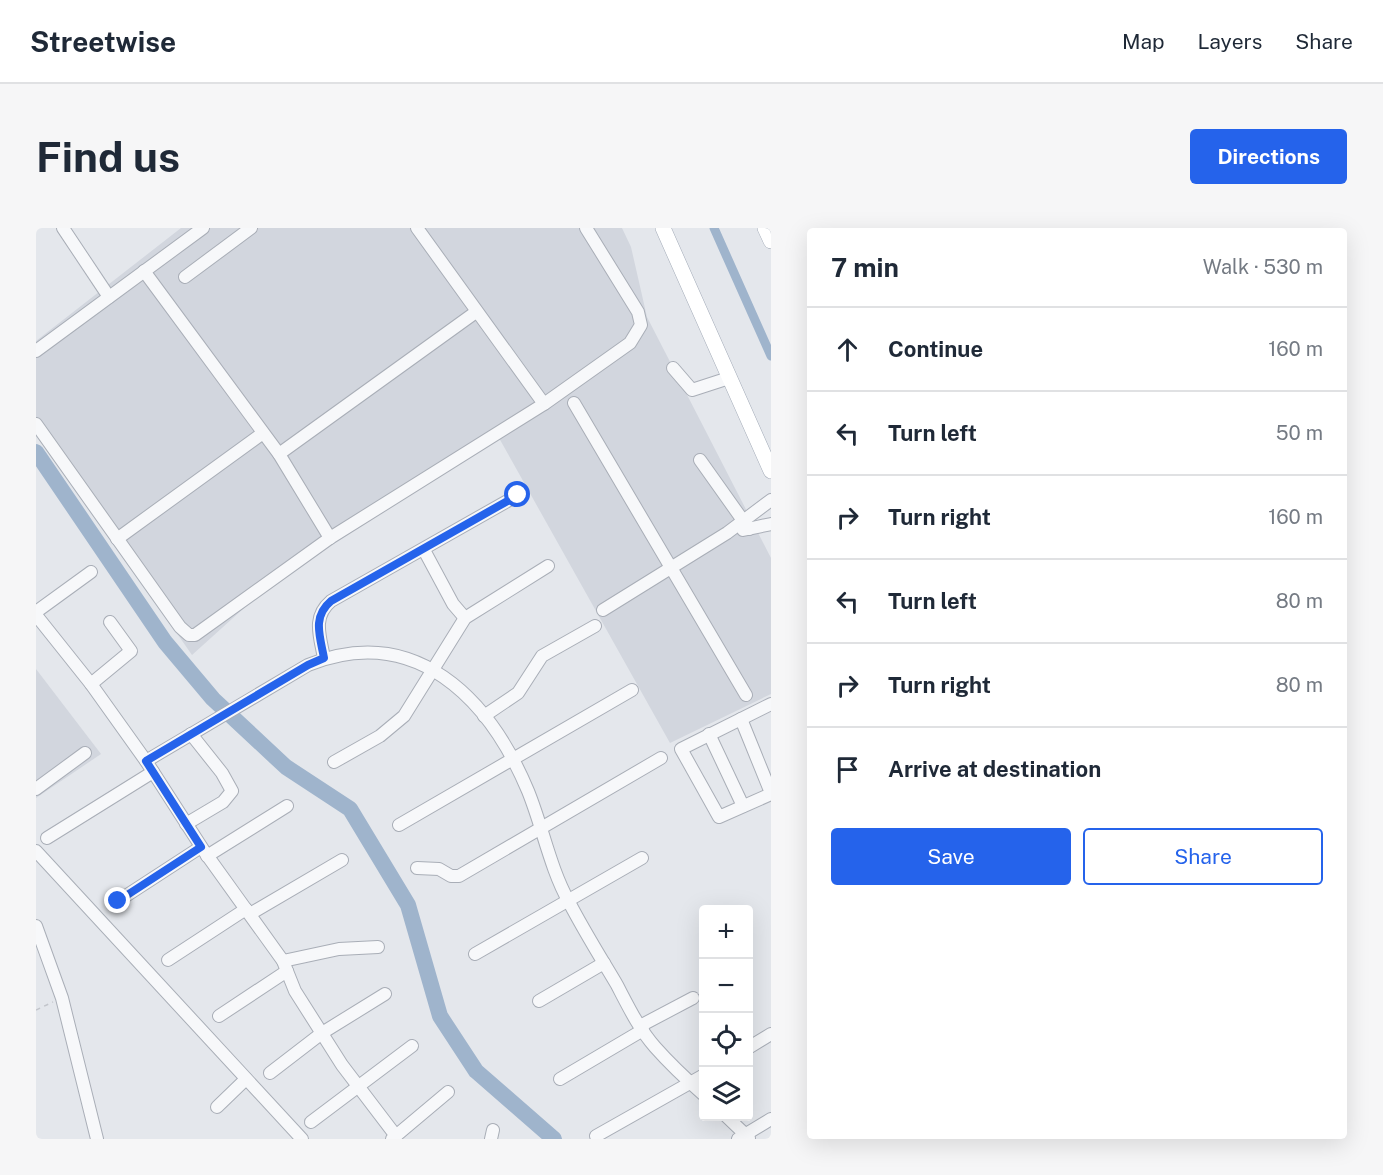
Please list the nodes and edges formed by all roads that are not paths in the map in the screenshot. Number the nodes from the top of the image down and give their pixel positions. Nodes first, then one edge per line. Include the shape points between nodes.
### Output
1 (63, 228) edge
2 (203, 228) edge
3 (251, 228) edge
4 (417, 228) edge
5 (586, 228) edge
6 (663, 228) edge
7 (144, 271) junction
8 (185, 277) dead end
9 (109, 297) junction
10 (476, 312) junction
11 (36, 351) edge
12 (673, 368) dead end
13 (729, 378) junction
14 (574, 403) dead end
15 (544, 404) junction
16 (36, 424) edge
17 (263, 433) junction
18 (279, 454) junction
19 (700, 460) dead end
20 (771, 471) edge
21 (518, 495) dead end
22 (771, 500) edge
23 (771, 524) edge
24 (745, 525) junction
25 (330, 538) junction
26 (117, 539) junction
27 (424, 550) junction
28 (548, 566) dead end
29 (670, 567) junction
30 (91, 572) dead end
31 (603, 610) dead end
32 (36, 613) edge
33 (465, 618) junction
34 (110, 622) dead end
35 (595, 626) dead end
36 (324, 658) junction
37 (435, 670) junction
38 (91, 684) junction
39 (632, 690) dead end
40 (746, 695) dead end
41 (771, 704) edge
42 (484, 716) junction
43 (741, 719) junction
44 (709, 734) junction
45 (190, 735) junction
46 (85, 753) dead end
47 (661, 758) dead end
48 (513, 760) junction
49 (146, 761) junction
50 (334, 762) dead end
51 (153, 772) junction
52 (36, 789) edge
53 (771, 794) edge
54 (287, 806) dead end
55 (742, 806) junction
56 (186, 824) junction
57 (399, 825) dead end
58 (541, 828) junction
59 (47, 838) dead end
60 (36, 851) edge
61 (204, 851) junction
62 (642, 858) dead end
63 (342, 860) dead end
64 (417, 868) dead end
65 (118, 901) dead end
66 (568, 901) junction
67 (248, 911) junction
68 (36, 926) edge
69 (378, 947) dead end
70 (475, 954) dead end
71 (168, 960) dead end
72 (604, 963) junction
73 (285, 966) junction
74 (385, 994) dead end
75 (693, 998) dead end
76 (539, 1001) dead end
77 (219, 1016) dead end
78 (641, 1028) junction
79 (322, 1033) junction
80 (771, 1034) edge
81 (753, 1045) edge
82 (412, 1046) dead end
83 (270, 1073) dead end
84 (560, 1078) dead end
85 (699, 1078) edge
86 (246, 1079) junction
87 (690, 1083) junction
88 (359, 1087) junction
89 (699, 1091) edge
90 (448, 1092) dead end
91 (217, 1107) dead end
92 (771, 1119) edge
93 (730, 1121) edge
94 (311, 1122) dead end
95 (596, 1136) dead end
96 (394, 1137) edge
97 (744, 1137) edge
98 (300, 1138) edge
99 (97, 1139) edge

1 - 9 street
2 - 7 street
3 - 8 street
4 - 10 street
5 - 15 street via 638,312 641,325 630,343
6 - 13 main road
7 - 9 street
7 - 17 street
9 - 11 street
10 - 15 street
10 - 18 street
12 - 13 street via 692,390
13 - 20 main road
14 - 29 street
15 - 25 street
16 - 26 street
17 - 18 street
17 - 26 street
18 - 25 street
19 - 24 street
21 - 27 street
22 - 24 street
23 - 24 street
24 - 29 street
25 - 26 street via 195,635 180,627
27 - 33 street via 453,604
27 - 36 street via 324,606 318,621
28 - 33 street
29 - 31 street
29 - 40 street
30 - 32 street
32 - 38 street
33 - 37 street
34 - 38 street via 131,651
35 - 42 street via 542,656 518,693
36 - 37 street via 375,653 405,657
36 - 45 street
37 - 42 street
37 - 50 street via 392,728
38 - 49 street
39 - 48 street
41 - 43 street
42 - 48 street
43 - 44 street
43 - 53 street
44 - 55 street
44 - 55 street via 681,749 718,817
45 - 49 street
45 - 56 street via 232,791 223,802
46 - 52 street
47 - 58 street
48 - 57 street
48 - 58 street
49 - 51 street
51 - 56 street
51 - 59 street
53 - 55 street
54 - 61 street
56 - 61 street
58 - 64 street via 459,876 439,869
58 - 66 street
60 - 86 street
61 - 65 street
61 - 67 street
62 - 66 street
63 - 67 street
66 - 70 street
66 - 72 street
67 - 71 street
67 - 73 street
68 - 99 street via 62,998
69 - 73 street via 339,949
72 - 76 street
72 - 78 street
73 - 77 street
73 - 79 street
74 - 79 street
75 - 78 street
78 - 84 street
78 - 87 street
79 - 83 street
79 - 88 street
80 - 81 street
82 - 88 street
85 - 87 street
86 - 91 street
86 - 98 street
87 - 89 street
87 - 95 street
88 - 94 street
88 - 96 street
90 - 96 street
92 - 97 street
93 - 97 street

